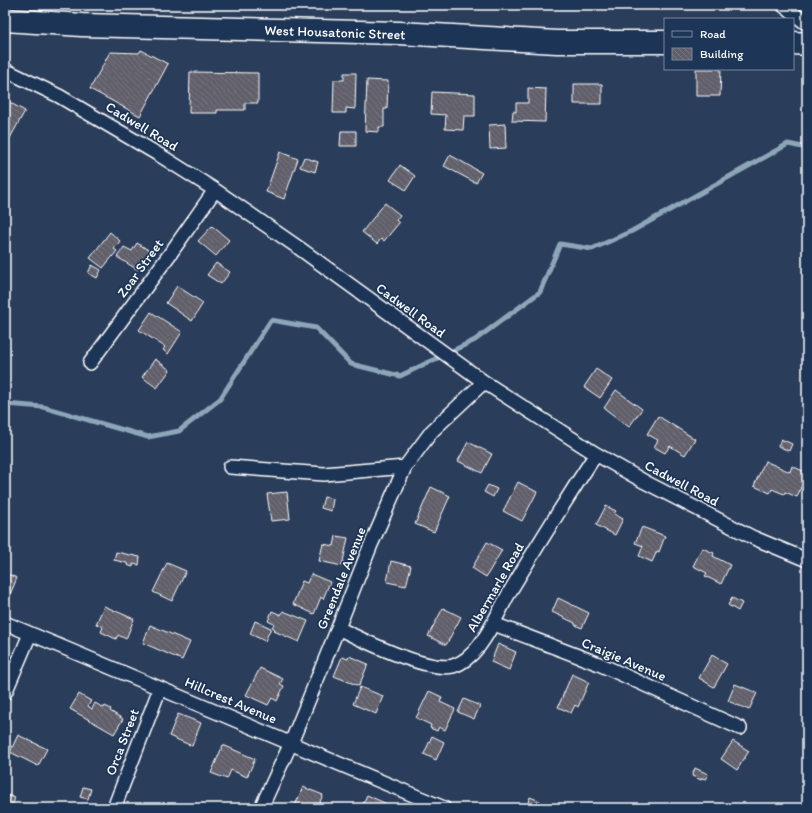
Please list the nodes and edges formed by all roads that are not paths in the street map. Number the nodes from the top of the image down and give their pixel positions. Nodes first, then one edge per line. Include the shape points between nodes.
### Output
1 (783, 5) edge
2 (5, 20) edge
3 (807, 24) edge
4 (664, 42) edge
5 (794, 43) edge
6 (807, 44) edge
7 (5, 70) edge
8 (215, 190) junction
9 (90, 363) dead end
10 (484, 382) junction
11 (596, 454) junction
12 (230, 467) dead end
13 (405, 467) junction
14 (807, 560) edge
15 (5, 623) edge
16 (494, 624) junction
17 (338, 628) junction
18 (30, 634) junction
19 (160, 688) junction
20 (5, 692) edge
21 (740, 728) dead end
22 (291, 742) junction
23 (114, 808) edge
24 (261, 808) edge
25 (444, 808) edge

1 - 3 street
2 - 4 highway, West Housatonic Street via 104,26 399,33 557,42
5 - 6 highway
7 - 8 street, Cadwell Road via 59,96
8 - 9 street, Zoar Street
8 - 10 street, Cadwell Road
10 - 11 street, Cadwell Road
10 - 13 street, Greendale Avenue via 432,431
11 - 14 street, Cadwell Road via 700,511 754,538
11 - 16 street, Albermarle Road via 510,590
12 - 13 street via 324,474
13 - 17 street, Greendale Avenue
15 - 18 street, Hillcrest Avenue
16 - 17 street, Albermarle Road via 479,647 467,659 452,666 432,665 398,655
16 - 21 street, Craigie Avenue via 599,664
17 - 22 street, Greendale Avenue
18 - 19 street, Hillcrest Avenue
18 - 20 street
19 - 22 street, Hillcrest Avenue
19 - 23 street, Orca Street
22 - 24 street, Greendale Avenue
22 - 25 street, Hillcrest Avenue

